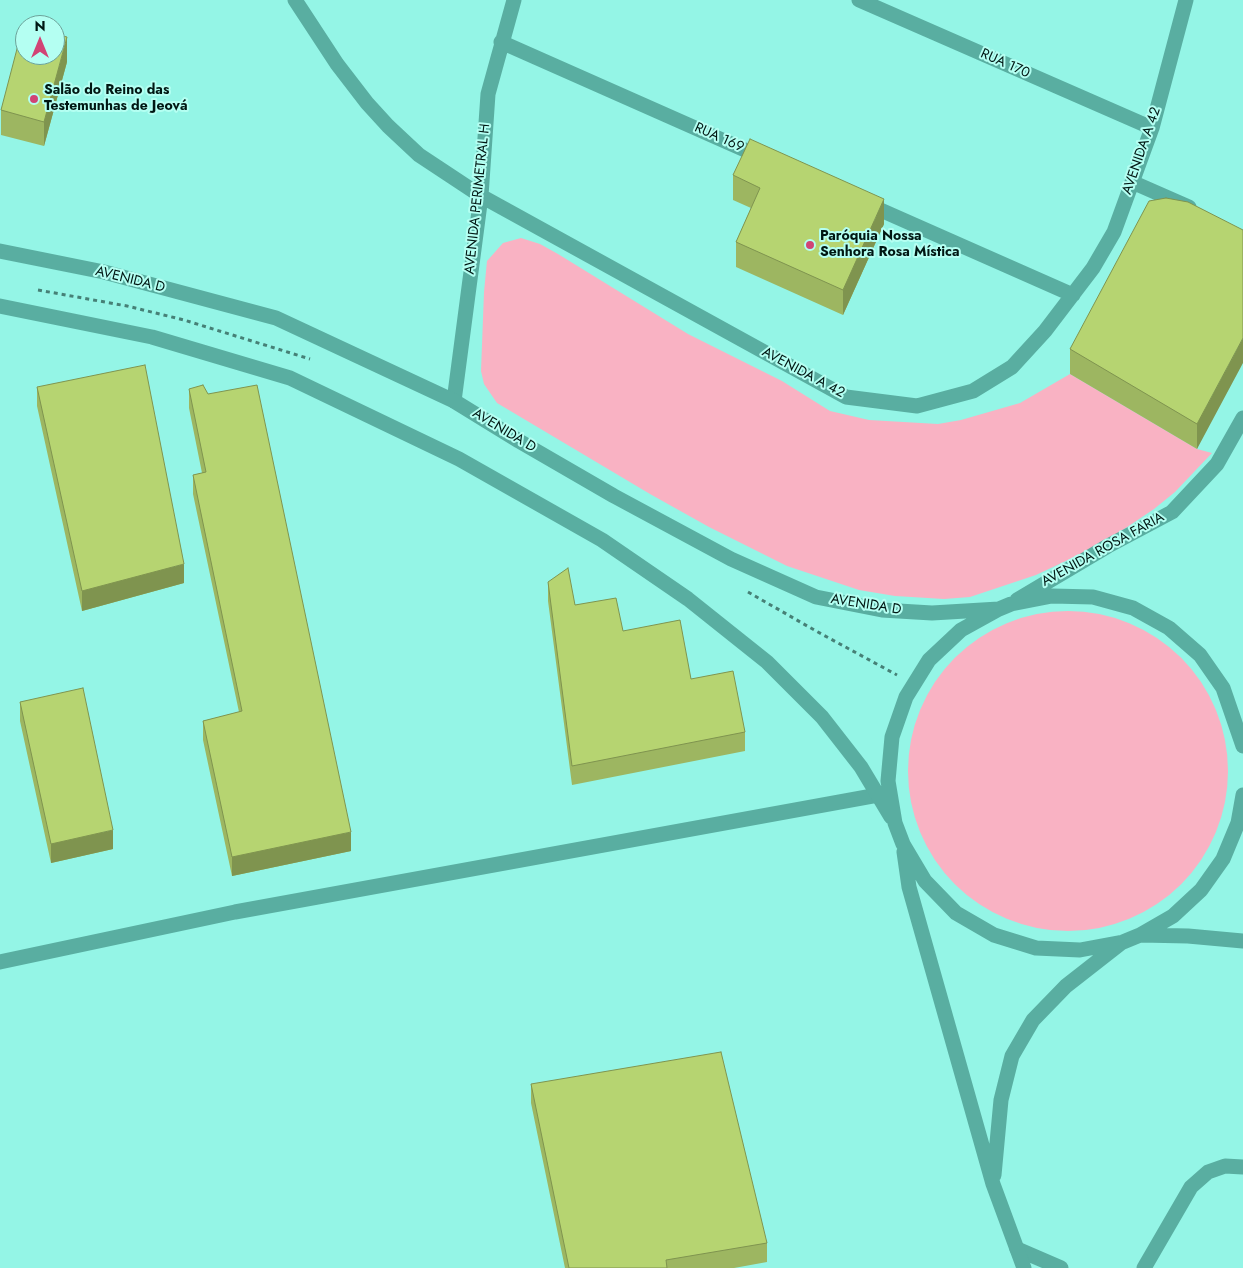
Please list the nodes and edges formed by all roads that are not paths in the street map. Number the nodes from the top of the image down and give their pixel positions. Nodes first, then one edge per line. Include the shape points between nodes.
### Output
1 (295, 0) edge
2 (514, 0) edge
3 (859, 0) edge
4 (1186, 0) edge
5 (502, 42) junction
6 (1152, 128) junction
7 (774, 163) edge
8 (1132, 182) junction
9 (481, 196) junction
10 (856, 199) edge
11 (1200, 212) edge
12 (0, 251) edge
13 (1073, 295) junction
14 (0, 306) edge
15 (454, 401) junction
16 (1243, 418) edge
17 (1005, 607) junction
18 (1243, 746) edge
19 (878, 795) junction
20 (1243, 795) edge
21 (896, 824) junction
22 (903, 844) junction
23 (1140, 935) junction
24 (1243, 941) edge
25 (1123, 942) junction
26 (0, 962) edge
27 (1243, 1167) edge
28 (993, 1184) junction
29 (1017, 1248) junction
30 (1024, 1268) edge
31 (1061, 1268) edge
32 (1144, 1268) edge

1 - 9 street, AVENIDA A 42 via 337,64 388,126 419,155
2 - 5 street, AVENIDA PERIMETRAL H
3 - 6 street, RUA 170
4 - 6 street, AVENIDA A 42
5 - 7 street, RUA 169
5 - 9 street, AVENIDA PERIMETRAL H via 488,94
6 - 8 street, AVENIDA A 42
8 - 11 street
8 - 13 street, AVENIDA A 42 via 1114,232
9 - 13 street, AVENIDA A 42 via 846,397 917,406 973,391 1012,367
9 - 15 street, AVENIDA PERIMETRAL H
10 - 13 street
12 - 15 street, AVENIDA D via 104,272 276,318
14 - 19 street via 152,337 290,378 459,459 602,540 688,599 767,662 822,717 861,767
15 - 17 street, AVENIDA D via 614,496 731,559 816,597 882,610 932,613
16 - 17 street, AVENIDA ROSA FARIA via 1217,464 1172,512
17 - 18 street via 1052,596 1093,598 1133,608 1169,628 1200,655 1223,688
17 - 21 street via 961,630 929,660 906,696 892,737 888,781
19 - 21 street
19 - 26 street via 235,912
20 - 23 street via 1238,823 1223,859 1201,890 1173,916
21 - 22 street
22 - 25 street via 925,881 956,913 994,935 1036,948 1080,950
22 - 28 street via 909,887
23 - 24 street
23 - 25 street
25 - 28 street via 1066,986 1033,1020 1012,1056 1001,1100
27 - 32 street via 1226,1166 1208,1172 1191,1187
28 - 29 street
29 - 30 street
29 - 31 street

